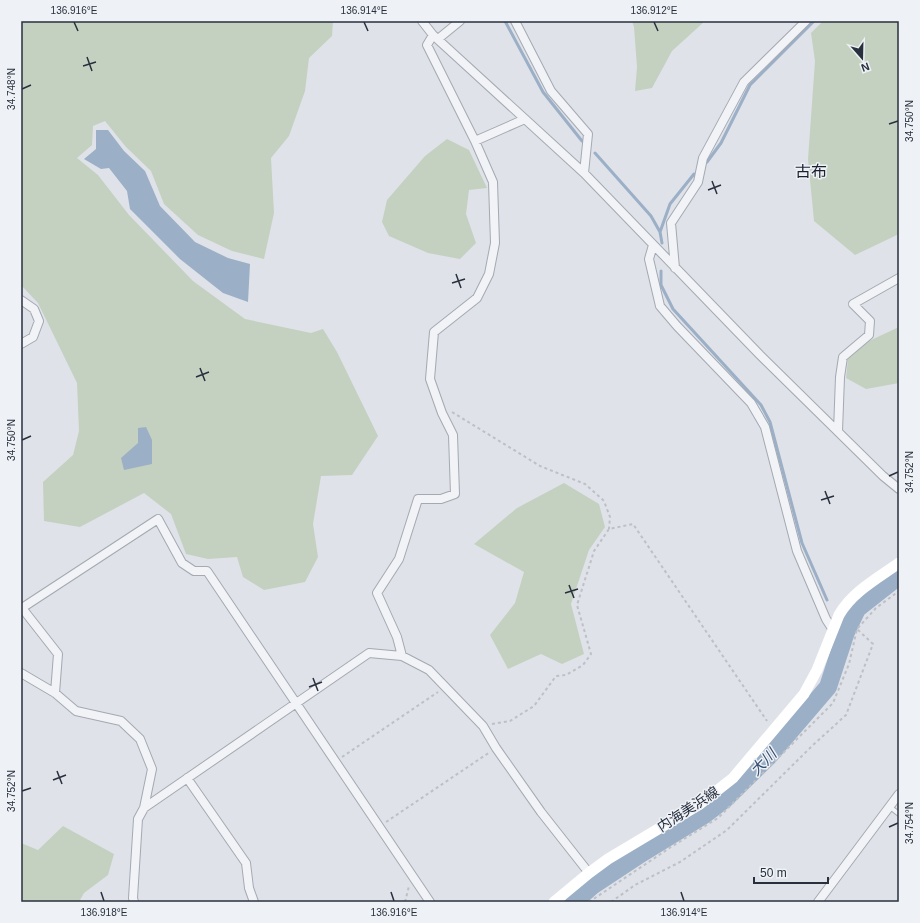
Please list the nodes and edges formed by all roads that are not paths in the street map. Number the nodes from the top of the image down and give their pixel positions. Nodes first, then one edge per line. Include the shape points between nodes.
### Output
1 (422, 21) edge
2 (460, 21) edge
3 (515, 21) edge
4 (806, 21) edge
5 (435, 37) junction
6 (525, 119) junction
7 (475, 141) junction
8 (584, 173) junction
9 (653, 245) junction
10 (675, 268) junction
11 (899, 278) edge
12 (21, 300) edge
13 (21, 344) edge
14 (838, 431) junction
15 (899, 489) edge
16 (899, 563) edge
17 (833, 630) junction
18 (402, 656) junction
19 (21, 673) edge
20 (55, 693) junction
21 (296, 704) junction
22 (187, 778) junction
23 (899, 794) edge
24 (890, 807) junction
25 (144, 808) junction
26 (899, 814) edge
27 (589, 872) junction
28 (134, 902) edge
29 (254, 902) edge
30 (430, 902) edge
31 (554, 902) edge
32 (818, 902) edge

1 - 5 street
2 - 5 street
3 - 8 street via 551,91 588,134
4 - 10 street via 744,82 703,158 698,182 671,223
5 - 6 street
5 - 7 street via 427,45
6 - 7 street
6 - 8 street
7 - 18 street via 493,182 495,243 490,274 477,298 434,332 430,379 453,435 455,494 441,499 418,499 399,558 377,593
8 - 9 street
9 - 10 street
9 - 17 street via 649,259 660,306 751,403 765,427 797,551
10 - 14 street
11 - 14 street via 853,304 870,321 869,335 843,358
12 - 13 street via 34,309 38,321 33,337
14 - 15 street
16 - 17 main road, 内海美浜線 via 855,595 843,607
17 - 27 main road, 内海美浜線 via 804,694 734,778 700,804
18 - 21 street via 369,653
18 - 27 street via 429,670 484,726 496,748 541,812
19 - 20 street
20 - 21 street via 58,654 22,608 158,519 182,564 194,571 207,571
20 - 25 street via 76,711 121,721 140,739 152,769
21 - 22 street
21 - 30 street
22 - 25 street
22 - 29 street via 246,863 249,888
23 - 24 street
24 - 26 lane
24 - 32 street
25 - 28 street via 138,819
27 - 31 main road, 内海美浜線

